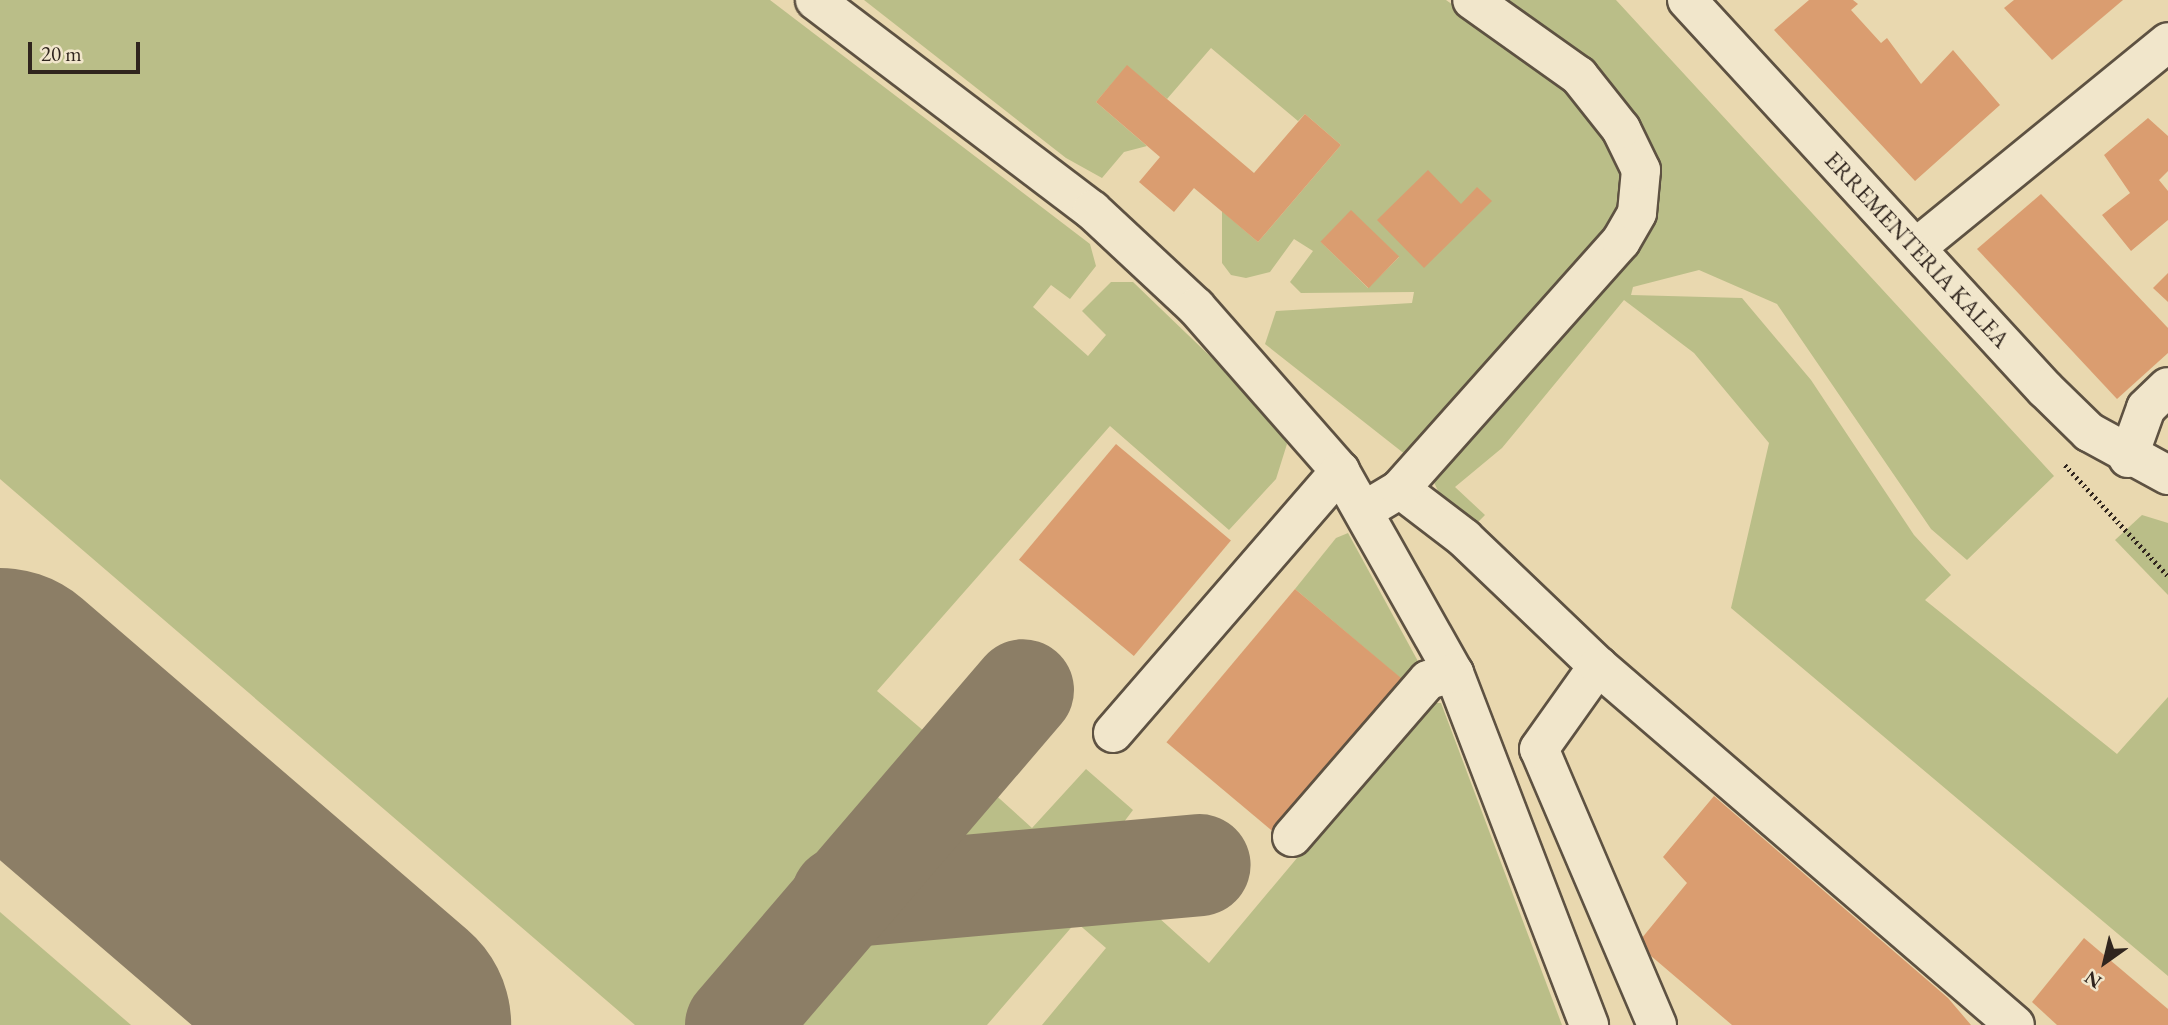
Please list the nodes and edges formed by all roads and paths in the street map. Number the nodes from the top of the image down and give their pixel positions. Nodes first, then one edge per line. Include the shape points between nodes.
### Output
1 (815, 0) edge
2 (1472, 0) edge
3 (1687, 0) edge
4 (2168, 42) edge
5 (1917, 247) junction
6 (2168, 387) edge
7 (2128, 458) junction
8 (2065, 465) dead end
9 (1340, 471) junction
10 (2168, 475) edge
11 (1400, 489) junction
12 (1367, 509) junction
13 (2168, 576) edge
14 (1598, 666) junction
15 (1454, 673) junction
16 (1113, 733) dead end
17 (1292, 837) dead end
18 (1589, 1025) edge
19 (1657, 1025) edge
20 (2015, 1025) edge

1 - 9 street via 1092,210 1196,307
2 - 11 street via 1579,76 1621,129 1641,170 1637,213 1621,241
3 - 5 street, ERREMENTERIA KALEA
4 - 5 street
5 - 7 street, ERREMENTERIA KALEA via 2045,389
6 - 7 street via 2146,408
7 - 10 street, ERREMENTERIA KALEA
8 - 13 path
9 - 12 street
9 - 16 street
11 - 12 street
11 - 14 street via 1464,538
12 - 15 street
14 - 19 street via 1539,749
14 - 20 street
15 - 17 street via 1428,680
15 - 18 street

